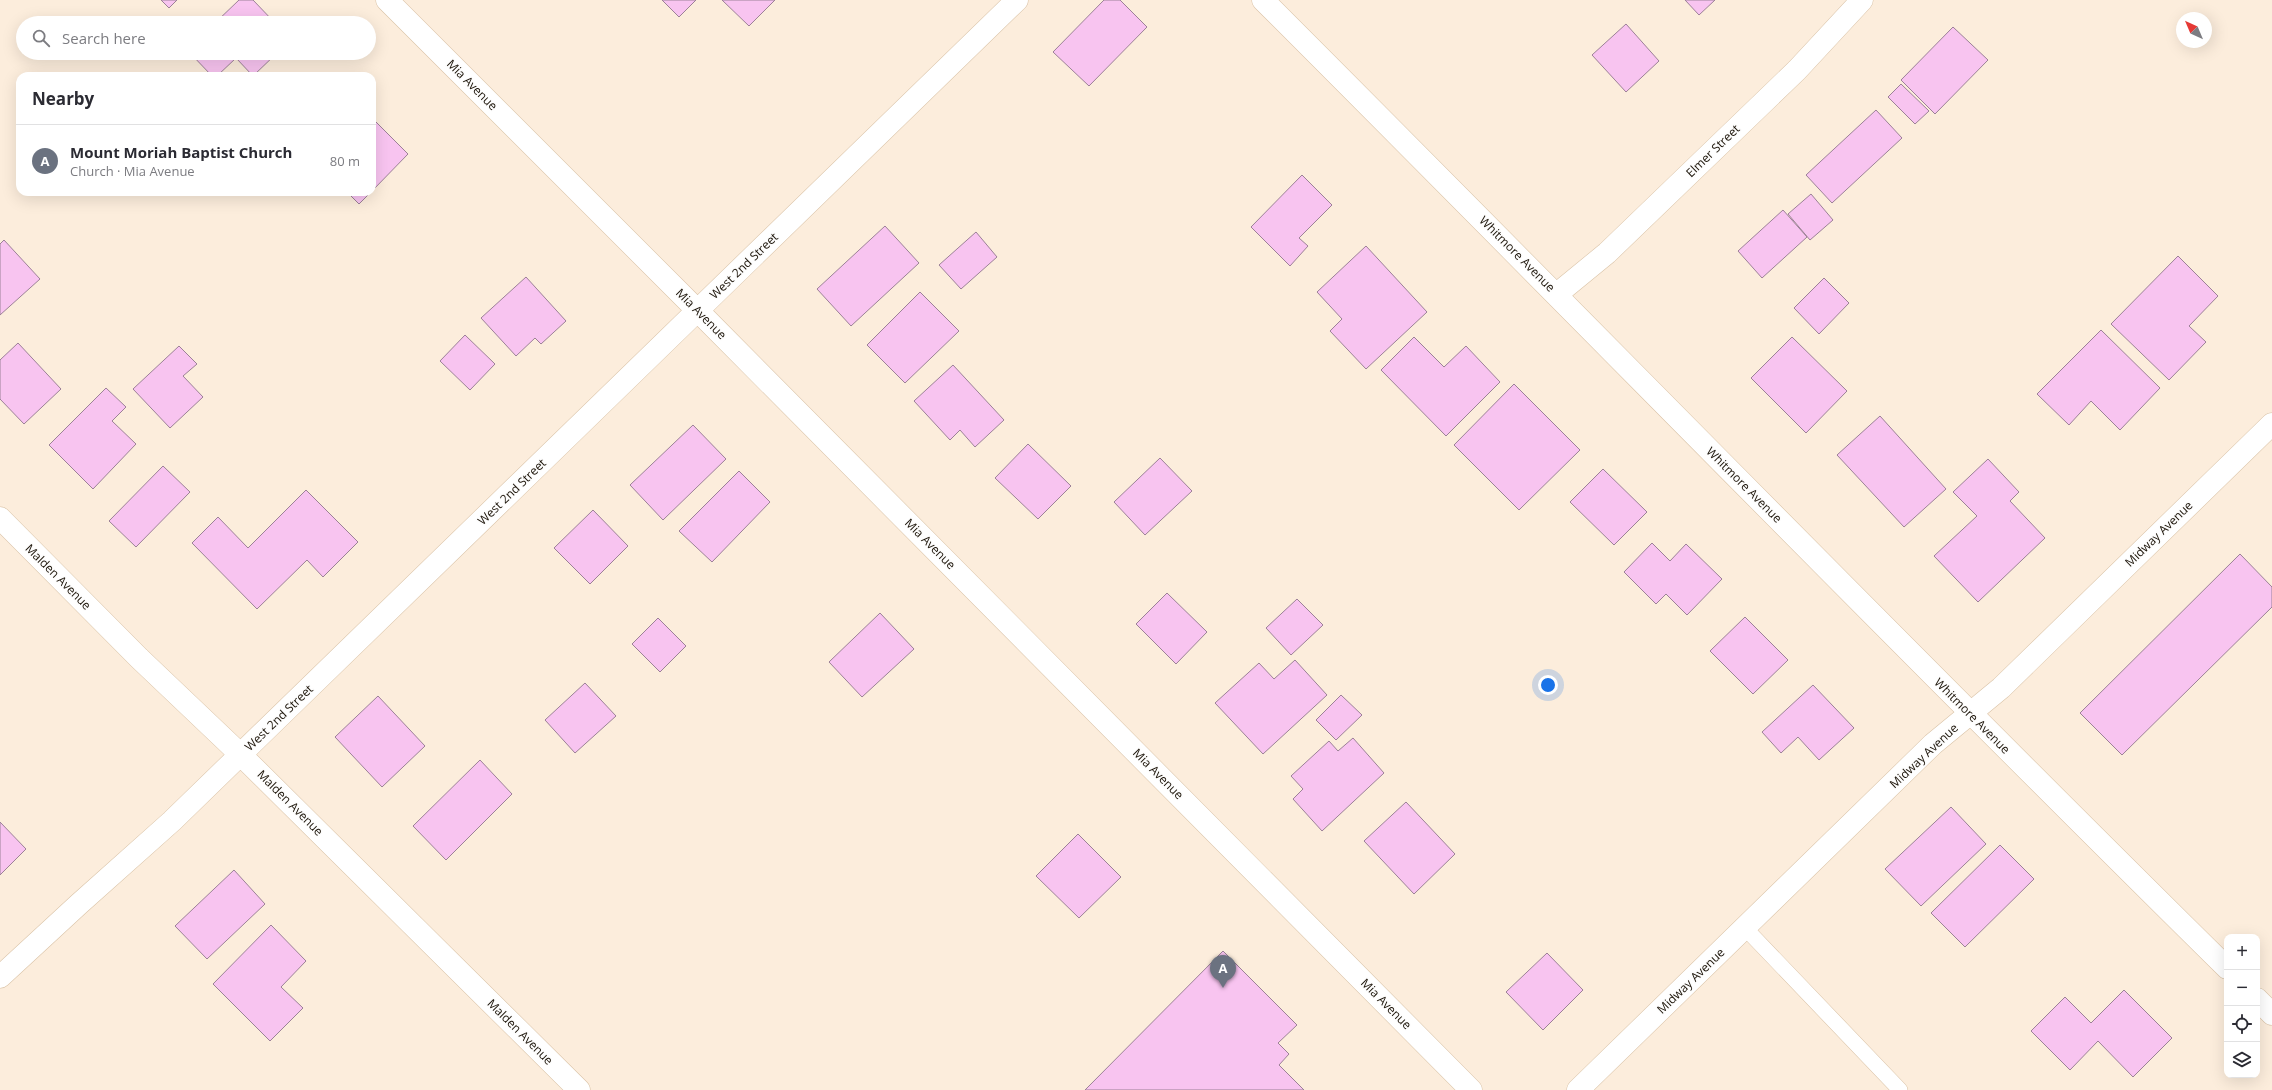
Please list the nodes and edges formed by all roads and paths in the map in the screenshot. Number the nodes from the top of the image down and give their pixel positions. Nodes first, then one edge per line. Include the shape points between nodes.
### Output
1 (387, 0) edge
2 (1017, 0) edge
3 (1263, 0) edge
4 (1862, 0) edge
5 (1557, 294) junction
6 (698, 311) junction
7 (2272, 424) edge
8 (0, 518) edge
9 (1970, 714) junction
10 (241, 755) junction
11 (1746, 929) junction
12 (2224, 965) edge
13 (0, 977) edge
14 (2260, 1002) edge
15 (2272, 1014) edge
16 (578, 1090) edge
17 (1471, 1090) edge
18 (1578, 1090) edge
19 (1900, 1090) edge

1 - 6 street, Mia Avenue
2 - 6 street, West 2nd Street
3 - 5 street, Whitmore Avenue
4 - 5 street, Elmer Street via 1797,70 1607,253
5 - 9 street, Whitmore Avenue
6 - 10 street, West 2nd Street
6 - 17 street, Mia Avenue
7 - 9 street, Midway Avenue via 2001,688
8 - 10 street, Malden Avenue via 139,658
9 - 11 street, Midway Avenue via 1934,744
9 - 12 street, Whitmore Avenue
10 - 13 street, West 2nd Street
10 - 16 street, Malden Avenue
11 - 18 street, Midway Avenue
11 - 19 lane
14 - 15 street

